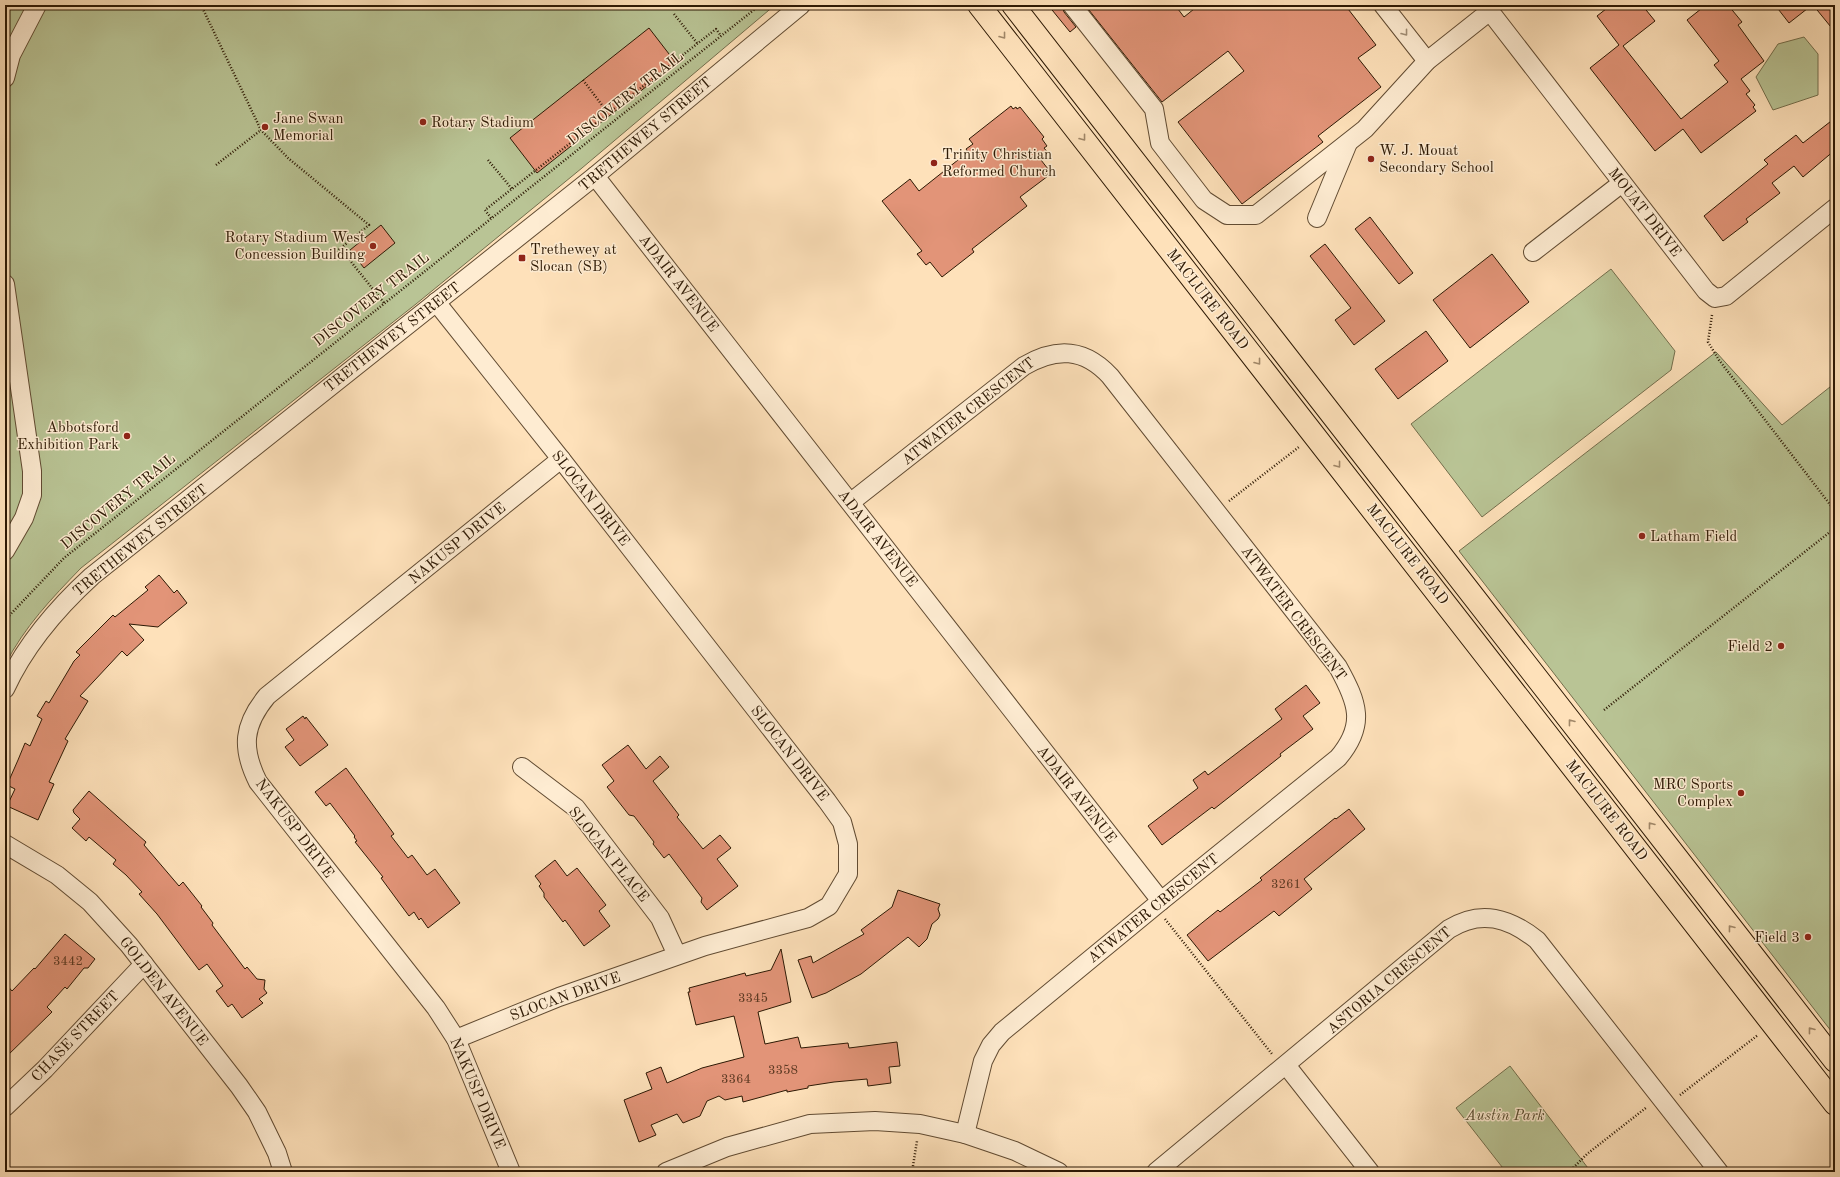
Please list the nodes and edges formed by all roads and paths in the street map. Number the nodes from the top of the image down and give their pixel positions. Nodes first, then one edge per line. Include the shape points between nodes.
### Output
1 (37, 5) edge
2 (200, 5) edge
3 (760, 5) edge
4 (801, 5) edge
5 (979, 5) edge
6 (1013, 5) edge
7 (1072, 5) edge
8 (1383, 5) edge
9 (1488, 8) edge
10 (674, 14) dead end
11 (722, 36) junction
12 (697, 43) junction
13 (1427, 61) junction
14 (5, 78) edge
15 (583, 80) dead end
16 (608, 113) junction
17 (261, 130) junction
18 (1348, 142) junction
19 (488, 160) dead end
20 (216, 165) dead end
21 (595, 176) junction
22 (1622, 183) junction
23 (512, 189) junction
24 (1835, 208) edge
25 (492, 218) junction
26 (1317, 218) dead end
27 (340, 248) junction
28 (336, 252) dead end
29 (1534, 252) dead end
30 (5, 284) edge
31 (1715, 298) junction
32 (436, 302) junction
33 (384, 303) junction
34 (1315, 435) junction
35 (561, 459) junction
36 (851, 502) junction
37 (1835, 511) edge
38 (1216, 512) junction
39 (1835, 528) edge
40 (5, 551) edge
41 (5, 620) edge
42 (5, 689) edge
43 (1604, 710) dead end
44 (522, 767) dead end
45 (5, 844) edge
46 (1158, 903) junction
47 (678, 956) junction
48 (144, 964) junction
49 (1773, 1023) junction
50 (456, 1039) junction
51 (1835, 1061) edge
52 (1285, 1067) junction
53 (1663, 1101) junction
54 (1835, 1104) edge
55 (5, 1107) edge
56 (920, 1124) junction
57 (965, 1134) junction
58 (283, 1172) edge
59 (512, 1172) edge
60 (666, 1172) edge
61 (912, 1172) edge
62 (1059, 1172) edge
63 (1156, 1172) edge
64 (1370, 1172) edge
65 (1569, 1172) edge
66 (1719, 1172) edge

1 - 14 street via 10,55
2 - 17 path
3 - 11 path, DISCOVERY TRAIL
4 - 21 street, TRETHEWEY STREET
5 -> 34 main road, MACLURE ROAD
51 -> 6 main road, MACLURE ROAD
7 - 18 street via 1154,109 1160,143 1204,200 1227,215 1256,214
8 -> 13 street
9 - 13 street
9 - 22 street, MOUAT DRIVE
10 - 12 path
11 - 12 path via 716,29
11 - 25 path, DISCOVERY TRAIL
12 - 16 path
13 - 18 street via 1365,129
15 - 16 path
16 - 23 path
17 - 20 path
17 - 27 path via 288,158 369,226
18 - 26 street
19 - 23 path
21 - 32 street, TRETHEWEY STREET
21 - 36 street, ADAIR AVENUE
22 - 29 street
22 - 31 street, MOUAT DRIVE via 1706,291
23 - 25 path via 485,210
24 - 31 street via 1726,296
25 - 33 path, DISCOVERY TRAIL
27 - 28 path
27 - 33 path
30 - 40 street via 32,471 32,495 24,518
31 - 37 path via 1708,342 1719,360
32 - 35 street, SLOCAN DRIVE
32 - 42 street, TRETHEWEY STREET via 73,593 50,619
33 - 41 path, DISCOVERY TRAIL via 64,558
34 - 38 path
34 -> 49 main road, MACLURE ROAD
35 - 47 street, SLOCAN DRIVE via 827,801 842,822 848,844 848,874 829,906 808,918 705,946
35 - 50 street, NAKUSP DRIVE via 267,696 256,709 249,724 246,743 249,764 258,782 436,1008
36 - 38 street, ATWATER CRESCENT via 1024,366 1038,357 1058,353 1087,358 1101,366
36 - 46 street, ADAIR AVENUE
38 - 46 street, ATWATER CRESCENT via 1338,667 1353,697 1356,723 1348,746 1338,758
39 - 43 path
44 - 47 street, SLOCAN PLACE via 576,808 660,918
45 - 48 street, GOLDEN AVENUE via 57,875 90,902
46 - 52 path
46 - 57 street, ATWATER CRESCENT via 1002,1032 990,1046 983,1061
47 - 50 street, SLOCAN DRIVE via 558,997
48 - 55 street, CHASE STREET via 45,1070
48 - 58 street, GOLDEN AVENUE via 244,1092 257,1112
49 - 53 path
49 - 54 main road, MACLURE ROAD
50 - 59 street, NAKUSP DRIVE
52 - 53 street, ASTORIA CRESCENT via 1449,929 1473,918 1491,918 1521,928 1537,940
52 - 63 street, ASTORIA CRESCENT
52 - 64 street
53 - 65 path via 1587,1154
53 - 66 street, ASTORIA CRESCENT
56 - 57 street
56 - 60 street via 875,1121 810,1124 727,1147
56 - 61 path
57 - 62 street via 1015,1151

